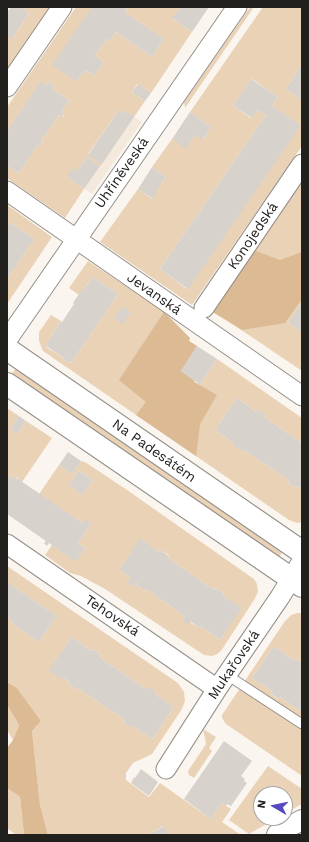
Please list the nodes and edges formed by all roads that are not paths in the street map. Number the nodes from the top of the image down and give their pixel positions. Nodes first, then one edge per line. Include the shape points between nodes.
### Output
1 (62, 7) edge
2 (237, 7) edge
3 (7, 87) edge
4 (302, 164) edge
5 (7, 191) edge
6 (76, 239) junction
7 (204, 308) dead end
8 (7, 340) edge
9 (7, 349) edge
10 (7, 384) edge
11 (302, 396) edge
12 (7, 544) edge
13 (302, 552) edge
14 (298, 575) edge
15 (222, 682) junction
16 (302, 724) edge
17 (166, 769) dead end
18 (302, 821) edge
19 (278, 835) edge

1 - 3 street
2 - 6 street, Uhříněveská
4 - 7 street, Konojedská
5 - 6 street, Jevanská
6 - 8 street, Uhříněveská
6 - 11 street, Jevanská
9 - 13 main road, Na Padesátém
10 - 14 main road, Na Padesátém
12 - 15 street, Tehovská
14 - 15 street, Mukařovská
15 - 16 lane
15 - 17 street, Mukařovská
18 - 19 main road

